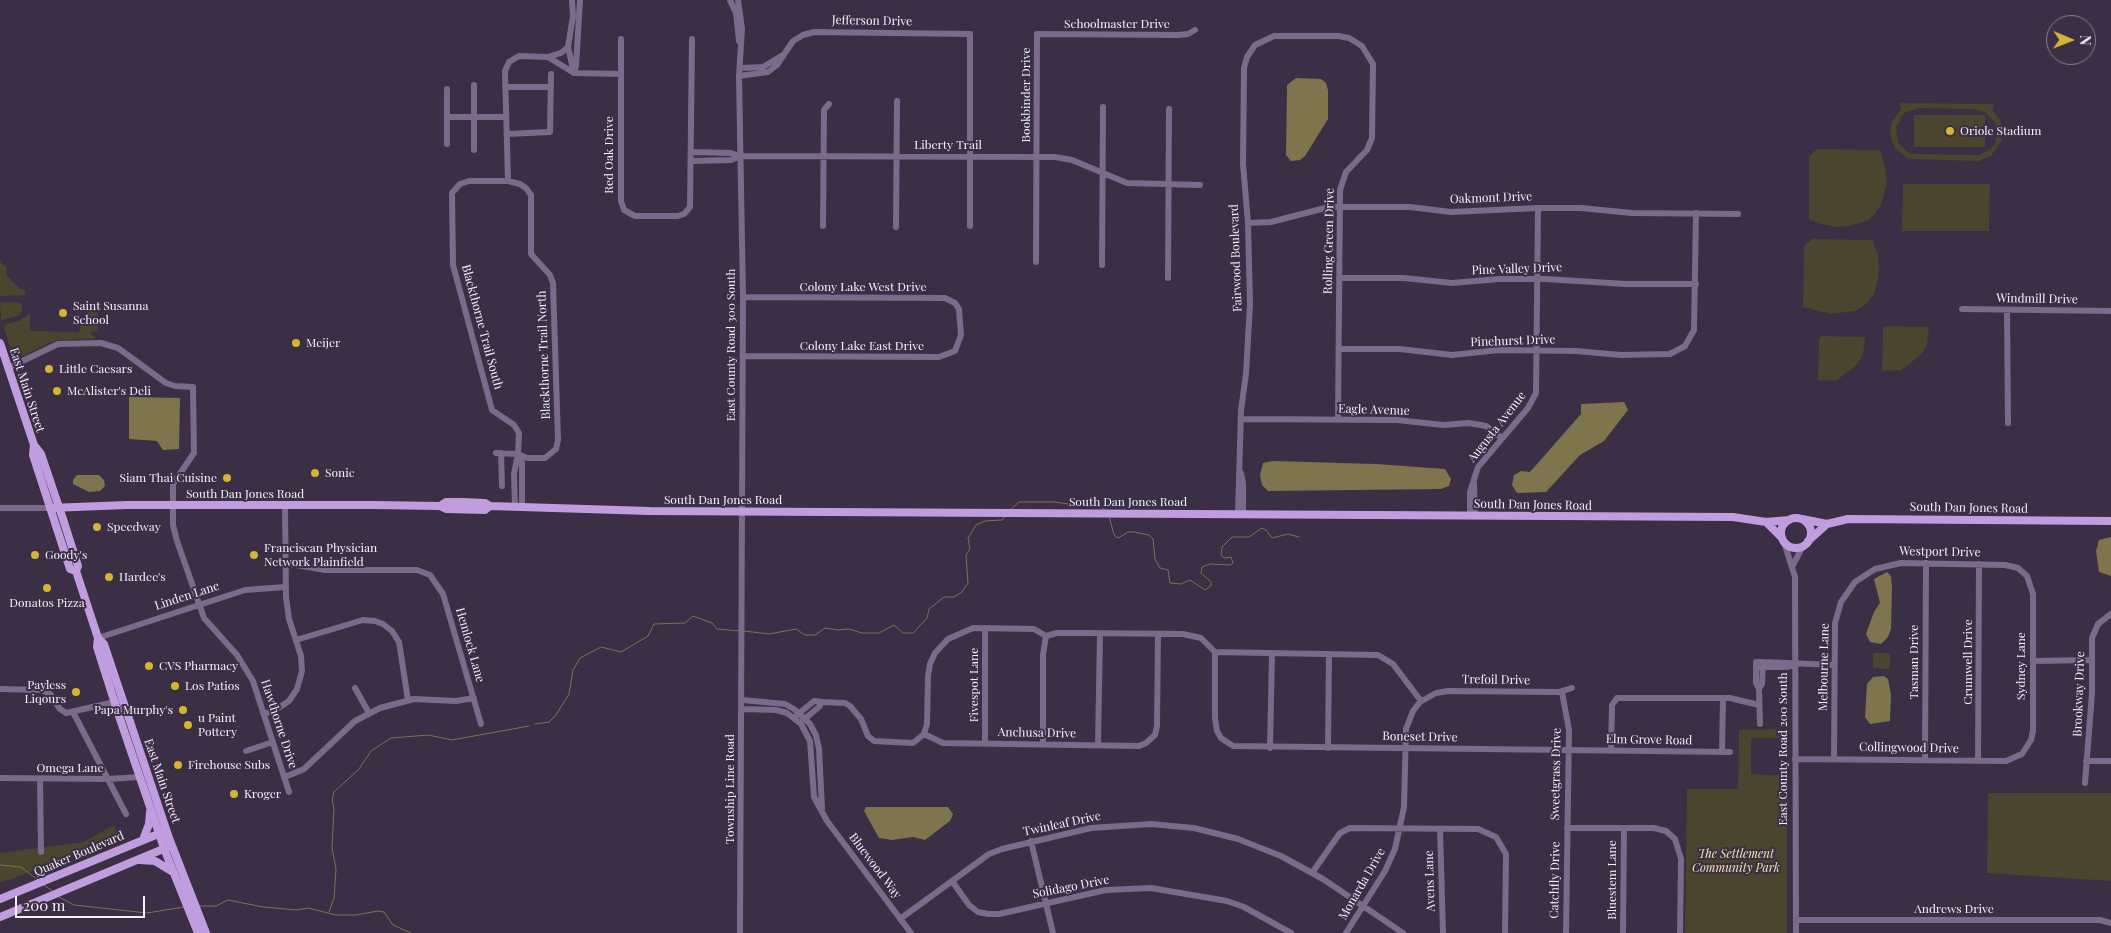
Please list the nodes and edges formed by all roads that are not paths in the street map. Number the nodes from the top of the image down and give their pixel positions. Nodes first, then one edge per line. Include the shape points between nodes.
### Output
1 (572, 0) edge
2 (580, 0) edge
3 (730, 0) edge
4 (738, 0) edge
5 (1195, 30) dead end
6 (1037, 34) joint
7 (621, 38) dead end
8 (692, 38) dead end
9 (740, 44) junction
10 (1362, 46) joint
11 (568, 47) junction
12 (783, 55) junction
13 (548, 57) junction
14 (740, 68) junction
15 (574, 73) junction
16 (551, 74) dead end
17 (621, 74) junction
18 (739, 76) junction
19 (474, 85) dead end
20 (505, 87) junction
21 (551, 87) junction
22 (447, 89) dead end
23 (897, 101) dead end
24 (829, 104) dead end
25 (1103, 107) dead end
26 (1168, 110) dead end
27 (447, 117) junction
28 (474, 117) junction
29 (506, 117) junction
30 (507, 134) junction
31 (447, 144) dead end
32 (474, 150) dead end
33 (692, 152) junction
34 (740, 156) junction
35 (823, 156) junction
36 (896, 156) junction
37 (969, 156) junction
38 (1036, 156) junction
39 (692, 160) junction
40 (1103, 174) junction
41 (508, 181) junction
42 (1168, 184) junction
43 (1200, 185) dead end
44 (1340, 207) junction
45 (1538, 208) junction
46 (1696, 213) junction
47 (1738, 214) dead end
48 (1248, 223) junction
49 (823, 226) dead end
50 (970, 226) dead end
51 (896, 227) dead end
52 (1036, 262) dead end
53 (1102, 265) dead end
54 (1168, 278) dead end
55 (1339, 278) junction
56 (1538, 279) junction
57 (1696, 284) junction
58 (743, 297) junction
59 (1962, 308) dead end
60 (2007, 310) junction
61 (2111, 311) edge
62 (960, 328) joint
63 (0, 343) edge
64 (1339, 349) junction
65 (1537, 350) junction
66 (743, 356) junction
67 (8, 368) junction
68 (1241, 419) junction
69 (1338, 420) junction
70 (2008, 423) dead end
71 (1502, 438) junction
72 (34, 445) junction
73 (518, 454) junction
74 (502, 486) dead end
75 (172, 505) junction
76 (285, 506) junction
77 (518, 507) junction
78 (0, 508) edge
79 (50, 508) junction
80 (59, 508) junction
81 (742, 511) junction
82 (1241, 514) junction
83 (1473, 515) junction
84 (1800, 519) junction
85 (1789, 520) junction
86 (2111, 521) edge
87 (1766, 522) junction
88 (1827, 524) junction
89 (1783, 541) junction
90 (1805, 543) junction
91 (286, 563) junction
92 (1926, 563) junction
93 (1979, 564) junction
94 (1793, 565) junction
95 (76, 572) junction
96 (2027, 576) joint
97 (1855, 582) joint
98 (285, 588) junction
99 (199, 604) junction
100 (2111, 614) edge
101 (985, 628) junction
102 (1100, 633) junction
103 (1158, 634) junction
104 (1046, 636) junction
105 (98, 638) junction
106 (296, 640) junction
107 (742, 645) joint
108 (1215, 652) junction
109 (1272, 653) junction
110 (1329, 654) junction
111 (2092, 660) junction
112 (2033, 661) junction
113 (1795, 664) junction
114 (1834, 665) junction
115 (356, 688) dead end
116 (1572, 688) dead end
117 (0, 689) edge
118 (1562, 692) junction
119 (474, 698) junction
120 (1723, 698) junction
121 (408, 700) junction
122 (742, 700) junction
123 (119, 701) junction
124 (1421, 701) junction
125 (766, 705) junction
126 (1759, 705) junction
127 (742, 709) junction
128 (73, 712) junction
129 (369, 713) junction
130 (265, 714) junction
131 (800, 718) junction
132 (482, 724) dead end
133 (1760, 724) dead end
134 (924, 734) junction
135 (273, 742) junction
136 (985, 744) junction
137 (1043, 744) junction
138 (1098, 745) junction
139 (1270, 748) junction
140 (1328, 748) junction
141 (1405, 748) junction
142 (1568, 750) junction
143 (246, 751) dead end
144 (1611, 751) junction
145 (1722, 752) junction
146 (1730, 752) dead end
147 (2022, 754) joint
148 (1834, 758) junction
149 (1795, 759) junction
150 (1925, 760) junction
151 (1978, 761) junction
152 (2086, 761) junction
153 (2111, 761) edge
154 (140, 777) junction
155 (285, 777) junction
156 (0, 778) edge
157 (40, 779) junction
158 (106, 779) junction
159 (2085, 783) dead end
160 (289, 792) dead end
161 (150, 808) junction
162 (126, 814) dead end
163 (1440, 828) junction
164 (1567, 828) junction
165 (1624, 828) junction
166 (1400, 829) junction
167 (163, 832) junction
168 (143, 840) junction
169 (1031, 841) junction
170 (168, 847) junction
171 (42, 852) dead end
172 (138, 860) junction
173 (173, 872) junction
174 (1312, 873) junction
175 (952, 881) junction
176 (0, 899) edge
177 (1046, 902) junction
178 (1363, 908) junction
179 (0, 917) edge
180 (900, 919) junction
181 (1796, 920) junction
182 (2111, 923) edge
183 (198, 933) edge
184 (206, 933) edge
185 (740, 933) edge
186 (911, 933) edge
187 (1053, 933) edge
188 (1291, 933) edge
189 (1346, 933) edge
190 (1403, 933) edge
191 (1443, 933) edge
192 (1505, 933) edge
193 (1566, 933) edge
194 (1623, 933) edge
195 (1680, 933) edge
196 (1796, 933) edge

1 - 11 street
2 - 15 street
3 - 9 street, East County Road 300 South via 736,13
4 - 9 street, East County Road 300 South via 742,29
5 - 6 street, Schoolmaster Drive via 1178,35
6 - 38 street, Bookbinder Drive
7 - 17 street, Red Oak Drive
8 - 33 street, Red Oak Drive
9 - 14 street, East County Road 300 South
10 - 44 street, Rolling Green Drive via 1374,70 1373,131 1367,150 1343,178
10 - 48 street, Fairwood Boulevard via 1349,38 1274,36 1255,45 1247,57 1244,68 1243,164
11 - 13 street
11 - 15 street
12 - 14 street, Jefferson Drive via 763,67
12 - 18 street, Jefferson Drive via 768,72
12 - 37 street, Jefferson Drive via 798,37 814,32 970,34
13 - 15 street
13 - 20 street via 514,58 506,67
14 - 18 street, East County Road 300 South
15 - 17 street
16 - 21 street
17 - 39 street, Red Oak Drive via 621,201 624,210 635,216 678,216 688,211 692,202
18 - 34 street, East County Road 300 South
19 - 28 street
20 - 21 street
20 - 29 street
21 - 30 street via 550,132
22 - 27 street
23 - 36 street
24 - 35 street via 824,110
25 - 40 street
26 - 42 street
27 - 28 street
27 - 31 street
28 - 29 street
28 - 32 street
29 - 30 street
30 - 41 street
33 - 34 street
33 - 39 street, Red Oak Drive
34 - 35 street, Liberty Trail
34 - 39 street, Liberty Trail via 731,160
34 - 58 street, East County Road 300 South
35 - 36 street, Liberty Trail
35 - 49 street
36 - 37 street, Liberty Trail
36 - 51 street
37 - 38 street, Liberty Trail
37 - 50 street
38 - 40 street, Liberty Trail via 1067,158
38 - 52 street, Bookbinder Drive
40 - 42 street, Liberty Trail via 1127,183
40 - 53 street
41 - 73 street, Blackthorne Trail North via 520,184 531,195 530,254 553,283 558,440 556,449 545,458 527,458
41 - 73 street, Blackthorne Trail South via 469,181 456,187 452,193 453,265 492,410 514,425 519,433
42 - 43 street, Liberty Trail
42 - 54 street
44 - 45 street, Oakmont Drive via 1410,207 1451,212
44 - 48 street, Oakmont Drive via 1317,208 1271,222
44 - 55 street, Rolling Green Drive
45 - 46 street, Oakmont Drive
45 - 56 street, Augusta Avenue
46 - 47 street, Oakmont Drive
46 - 57 street
48 - 68 street, Fairwood Boulevard via 1249,331
55 - 56 street, Pine Valley Drive via 1404,278 1452,283
55 - 64 street, Rolling Green Drive
56 - 57 street, Pine Valley Drive
56 - 65 street, Augusta Avenue
57 - 65 street, Pinehurst Drive via 1694,330 1685,346 1670,354
58 - 62 street, Colony Lake West Drive via 945,298 958,307
58 - 66 street, East County Road 300 South
59 - 60 street, Windmill Drive
60 - 61 street, Windmill Drive
60 - 70 street
62 - 66 street, Colony Lake East Drive via 957,349 943,357
63 - 67 main road, East Main Street
64 - 65 street, Pinehurst Drive via 1400,349 1452,355
64 - 69 street, Rolling Green Drive
65 - 71 street, Augusta Avenue via 1534,398
66 - 81 street, East County Road 300 South
67 - 72 main road, East Main Street
67 - 75 street, Hawthorne Drive via 58,344 101,343 118,348 166,383 192,387 194,453 173,484
68 - 69 street, Eagle Avenue
68 - 82 street, Fairwood Boulevard
69 - 71 street, Eagle Avenue via 1397,420 1443,425 1477,423
71 - 83 street, Augusta Avenue via 1481,462 1473,479
72 - 79 main road, East Main Street via 33,455
72 - 80 main road, East Main Street via 41,454
73 - 74 street via 498,453
73 - 77 street via 514,483
75 - 76 main road, South Dan Jones Road
75 - 80 main road, South Dan Jones Road
75 - 99 street, Hawthorne Drive via 177,540
76 - 77 main road, South Dan Jones Road via 440,506 446,502 485,502 490,506
76 - 91 street
77 - 81 main road, South Dan Jones Road
78 - 79 street
79 - 80 main road, South Dan Jones Road
79 - 95 main road, East Main Street via 70,569
80 - 95 main road, East Main Street via 78,566
81 - 82 main road, South Dan Jones Road
81 - 107 street, East County Road 300 South
82 - 83 main road, South Dan Jones Road
83 - 87 main road, South Dan Jones Road via 1733,517
84 - 85 main road
84 - 88 main road, South Dan Jones Road
84 - 90 main road via 1810,529
85 - 87 main road, South Dan Jones Road
85 - 89 main road via 1782,527
86 - 88 main road, South Dan Jones Road via 1860,519
87 - 89 main road
88 - 90 main road
89 - 90 main road via 1792,547
89 - 94 street, East County Road 200 South
90 - 94 street
91 - 98 street
91 - 119 street, Hemlock Lane via 325,570 416,570 430,575 443,594
92 - 93 street, Westport Drive
92 - 97 street, Westport Drive via 1885,565
92 - 150 street, Tasman Drive
93 - 96 street, Westport Drive via 2010,565
93 - 151 street, Crumwell Drive
94 - 113 street, East County Road 200 South
95 - 105 main road, East Main Street
96 - 112 street, Sydney Lane via 2033,594
97 - 114 street, Melbourne Lane via 1836,613
98 - 99 street, Linden Lane via 245,590
98 - 106 street via 287,610
99 - 105 street, Linden Lane
99 - 130 street, Hawthorne Drive via 204,618 247,669
100 - 111 street, Brookway Drive via 2094,630
101 - 104 street via 1034,629
101 - 134 street via 958,633 935,654 928,676
101 - 136 street, Fivespot Lane
102 - 103 street
102 - 104 street
102 - 138 street
103 - 108 street via 1194,635 1209,643
103 - 138 street, Anchusa Drive via 1157,726 1151,740 1139,746
104 - 137 street
105 - 123 main road, East Main Street via 97,647
106 - 121 street via 363,620 383,624 392,630 399,642
106 - 130 street via 302,661 300,682 289,701
107 - 122 street, Township Line Road
108 - 109 street
108 - 139 street, Boneset Drive via 1215,719 1221,738 1233,746
109 - 110 street
109 - 139 street
110 - 124 street via 1384,657
110 - 140 street
111 - 112 street
111 - 152 street, Brookway Drive
112 - 147 street, Sydney Lane via 2032,732
113 - 114 street
113 - 126 street via 1760,665 1756,683
113 - 149 street, East County Road 200 South
114 - 148 street, Melbourne Lane
115 - 129 street
116 - 118 street, Trefoil Drive
117 - 128 street via 42,690 50,694 62,712
118 - 124 street, Trefoil Drive via 1448,691
118 - 142 street, Sweetgrass Drive
119 - 121 street
119 - 132 street, Hemlock Lane
120 - 126 street
120 - 144 street via 1614,700
120 - 145 street
121 - 129 street via 388,704
122 - 125 street
122 - 127 street, Township Line Road
123 - 128 street
123 - 154 main road, East Main Street
123 - 167 main road, East Main Street
124 - 141 street, Monarda Drive via 1407,723
125 - 127 street
125 - 131 street via 785,704
126 - 133 street
127 - 185 street, Township Line Road
128 - 158 street
129 - 155 street via 355,721 304,769
130 - 135 street, Hawthorne Drive
131 - 134 street via 822,702 845,703 861,719 868,736 874,741 913,743
131 - 180 street, Bluewood Way via 816,735 822,813
134 - 136 street, Anchusa Drive via 943,744
135 - 143 street
135 - 155 street, Hawthorne Drive
136 - 137 street, Anchusa Drive
137 - 138 street, Anchusa Drive
139 - 140 street, Boneset Drive
140 - 141 street, Boneset Drive
141 - 142 street, Boneset Drive
141 - 166 street, Monarda Drive via 1404,807
142 - 144 street, Elm Grove Road
142 - 164 street, Sweetgrass Drive
144 - 145 street, Elm Grove Road
145 - 146 street, Elm Grove Road
147 - 151 street, Collingwood Drive via 2006,761
148 - 149 street, Collingwood Drive
148 - 150 street, Collingwood Drive
149 - 181 street, East County Road 200 South
150 - 151 street, Collingwood Drive
152 - 153 street
152 - 159 street, Brookway Drive
154 - 158 street, Omega Lane
154 - 161 main road, East Main Street
155 - 160 street, Hawthorne Drive
156 - 157 street, Omega Lane
157 - 158 street, Omega Lane
157 - 171 street
158 - 162 street
161 - 167 main road, East Main Street
161 - 168 main road via 150,824
163 - 166 street
163 - 191 street, Avens Lane
163 - 192 street via 1478,828 1502,844 1506,854
164 - 165 street
164 - 193 street, Catchfly Drive
165 - 194 street, Bluestem Lane
165 - 195 street via 1654,828 1666,831 1675,839 1682,859
166 - 174 street via 1350,828 1340,833
166 - 178 street, Monarda Drive via 1385,871
167 - 168 main road, Quaker Boulevard
167 - 170 main road, East Main Street
168 - 176 main road, Quaker Boulevard
169 - 174 street, Twinleaf Drive via 1114,825 1194,828 1238,839 1281,856
169 - 175 street, Twinleaf Drive via 989,854
169 - 177 street
170 - 172 main road
170 - 173 main road, East Main Street
170 - 184 main road, East Main Street
172 - 173 main road via 156,861
172 - 179 main road
173 - 183 main road, East Main Street
174 - 178 street, Twinleaf Drive
175 - 177 street, Solidago Drive via 978,912 998,914
175 - 180 street, Twinleaf Drive
177 - 187 street
177 - 188 street, Solidago Drive via 1106,890 1166,889 1244,907
178 - 189 street, Monarda Drive
178 - 190 street, Twinleaf Drive
180 - 186 street, Bluewood Way
181 - 182 street, Andrews Drive via 2100,920
181 - 196 street, East County Road 200 South

